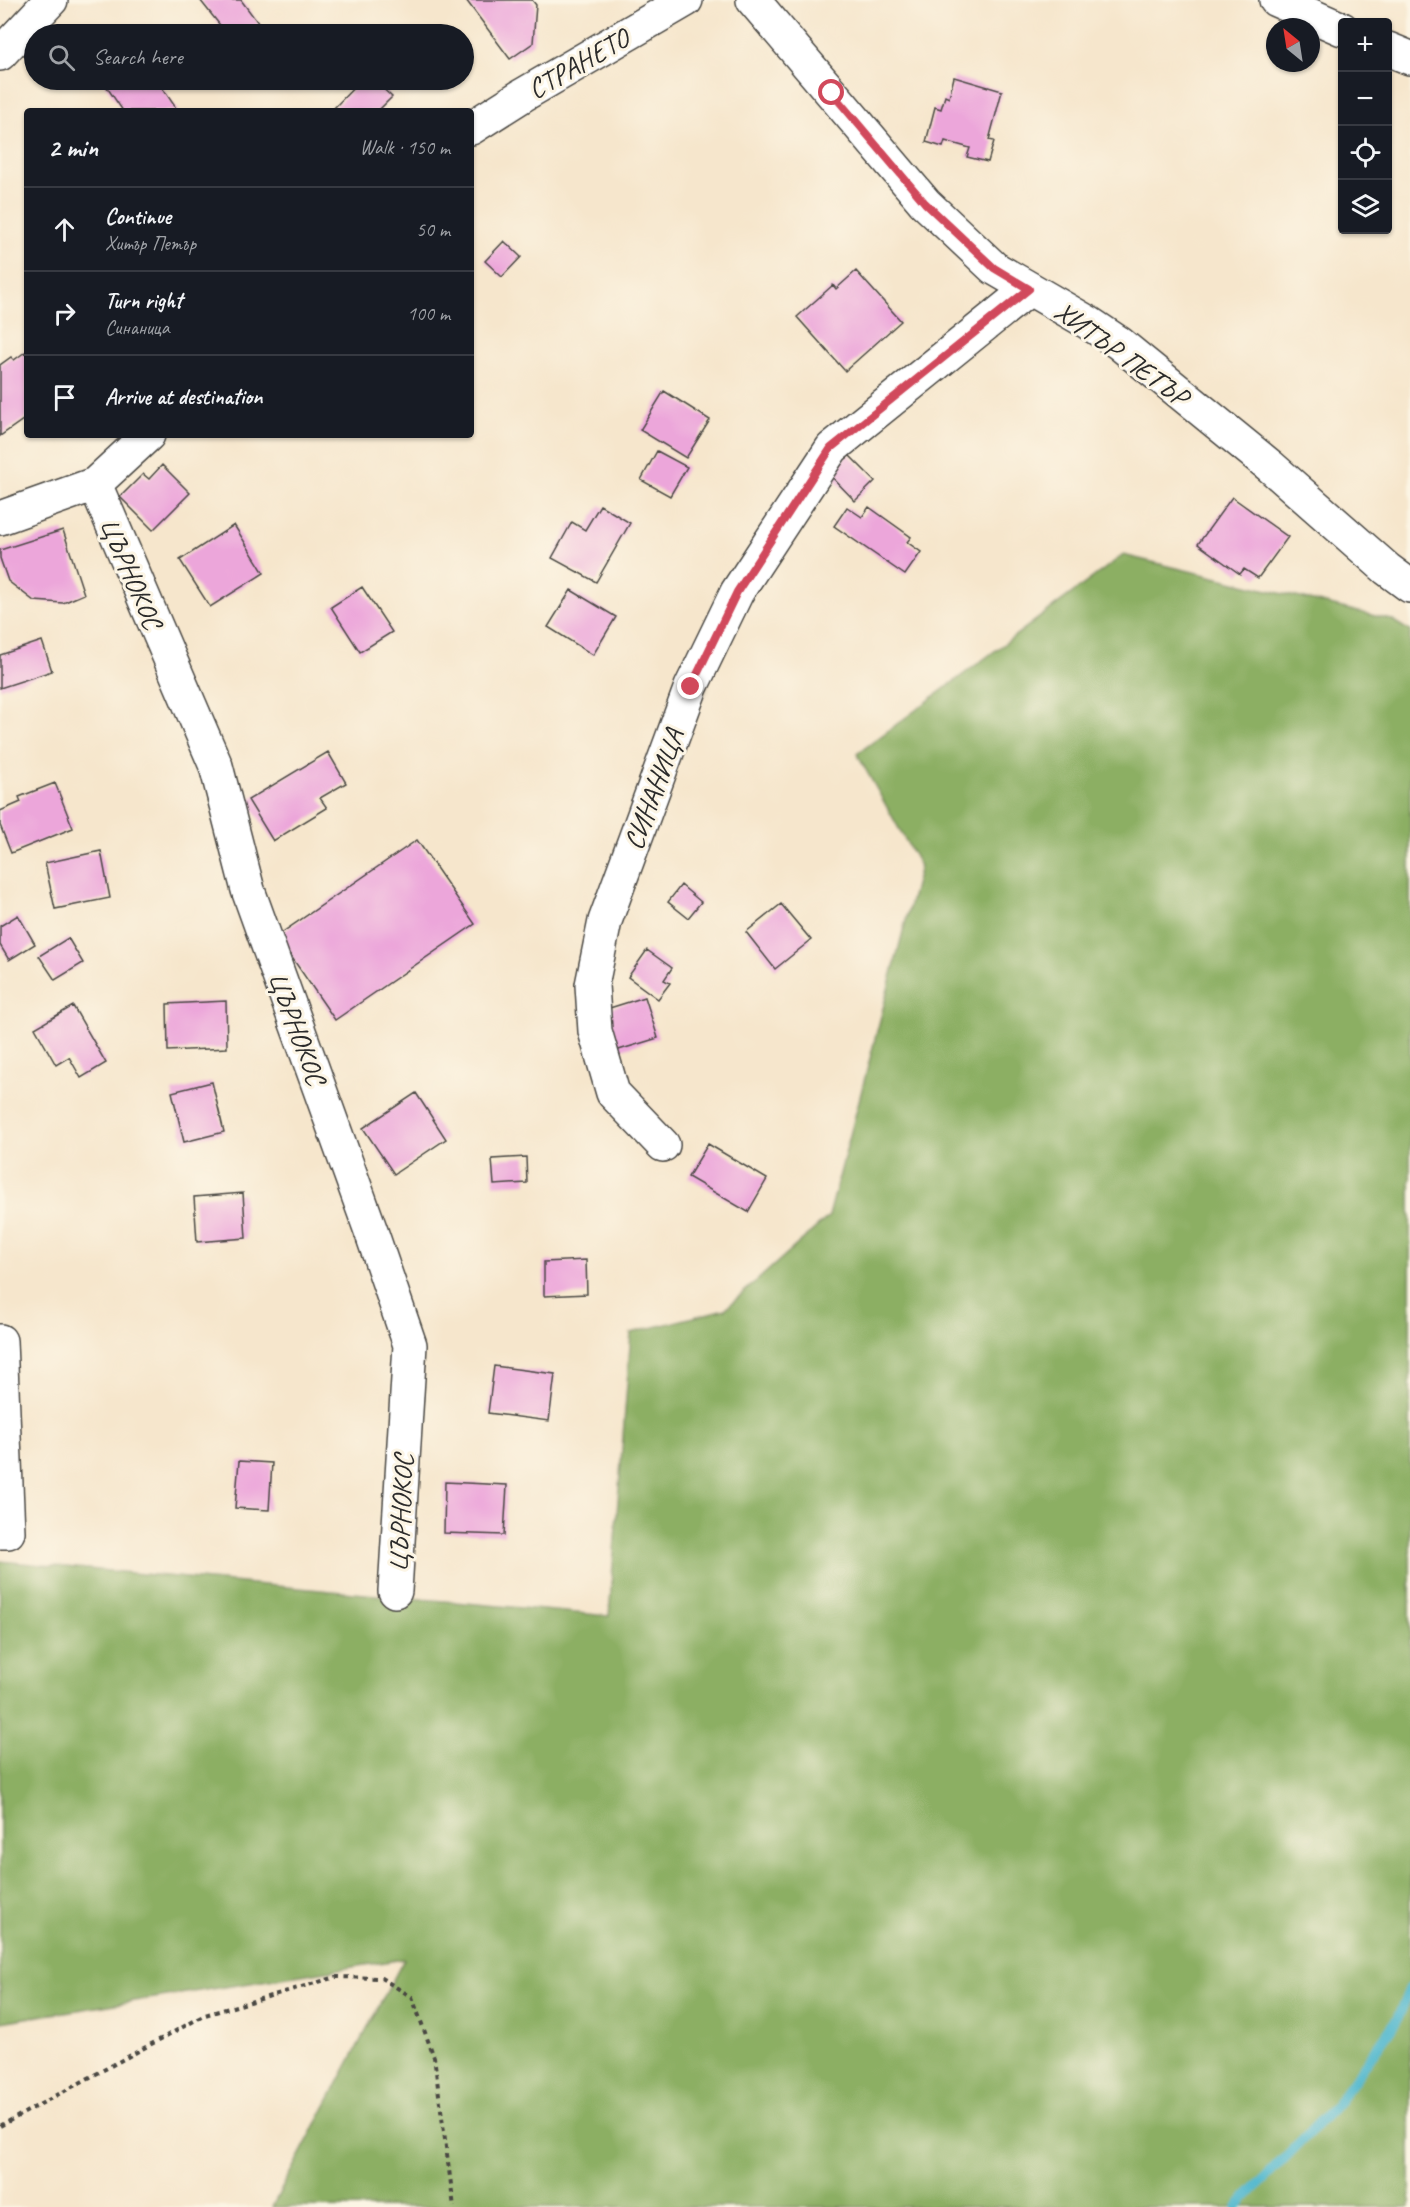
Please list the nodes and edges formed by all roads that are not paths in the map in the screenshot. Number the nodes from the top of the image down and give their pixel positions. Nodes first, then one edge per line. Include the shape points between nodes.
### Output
1 (51, 0) edge
2 (686, 0) edge
3 (753, 0) edge
4 (1276, 0) edge
5 (28, 24) edge
6 (1338, 27) edge
7 (24, 29) edge
8 (1392, 51) edge
9 (0, 54) edge
10 (1410, 58) edge
11 (474, 126) edge
12 (1029, 289) junction
13 (145, 438) edge
14 (95, 484) junction
15 (0, 518) edge
16 (1410, 586) edge
17 (663, 1145) dead end
18 (0, 1341) edge
19 (4, 1532) edge
20 (395, 1591) dead end

1 - 5 street
2 - 11 street, СТРАНЕТО
3 - 12 street, ХИТЪР ПЕТЪР via 925,203 994,268
4 - 6 street
7 - 9 street
8 - 10 street
12 - 16 street, ХИТЪР ПЕТЪР via 1119,343
12 - 17 street, СИНАНИЦА via 831,448 737,592 691,687 605,921 592,986 595,1031 613,1093
13 - 14 street
14 - 15 street
14 - 20 street, ЦЪРНОКОС via 216,766 248,890 410,1345
18 - 19 street

